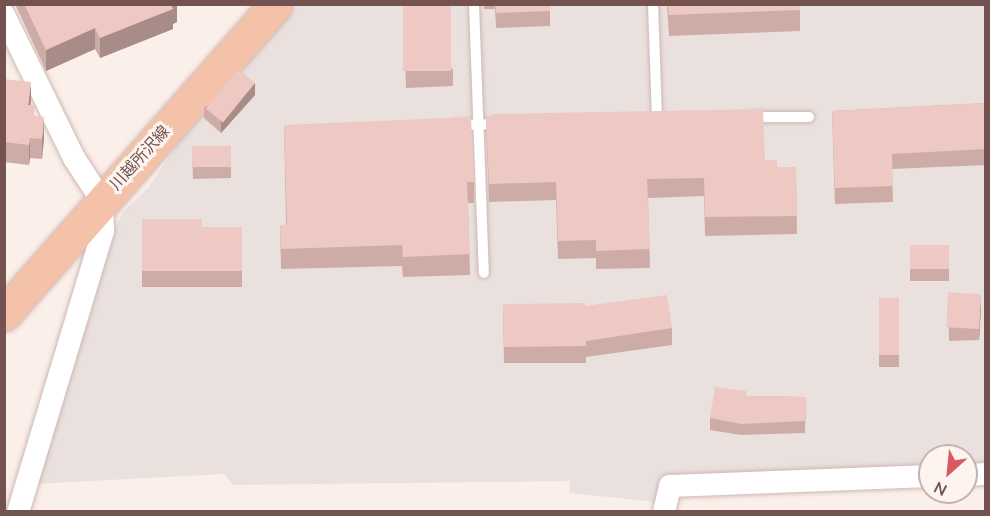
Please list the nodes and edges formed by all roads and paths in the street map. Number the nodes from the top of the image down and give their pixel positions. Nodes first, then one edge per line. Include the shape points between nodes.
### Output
1 (276, 4) edge
2 (474, 4) edge
3 (653, 4) edge
4 (4, 15) edge
5 (657, 117) junction
6 (669, 117) edge
7 (739, 117) edge
8 (809, 117) dead end
9 (645, 118) edge
10 (514, 123) edge
11 (478, 124) junction
12 (442, 126) edge
13 (102, 201) junction
14 (484, 273) dead end
15 (4, 314) edge
16 (918, 476) edge
17 (18, 512) edge
18 (664, 512) edge

1 - 13 main road, 川越所沢線
2 - 11 lane
3 - 5 lane
4 - 13 street via 74,158
5 - 6 lane
5 - 9 lane
7 - 8 lane
10 - 11 lane
11 - 12 lane
11 - 14 lane
13 - 15 main road, 川越所沢線
13 - 17 street via 103,231
16 - 18 street via 670,486

